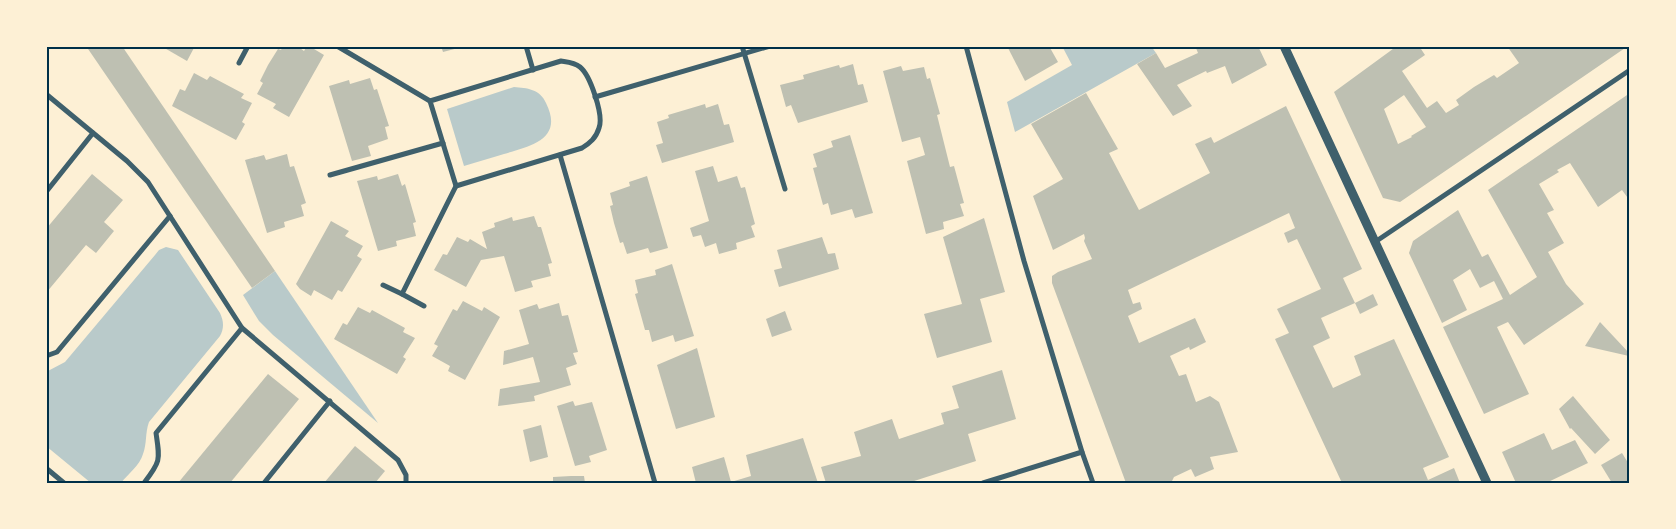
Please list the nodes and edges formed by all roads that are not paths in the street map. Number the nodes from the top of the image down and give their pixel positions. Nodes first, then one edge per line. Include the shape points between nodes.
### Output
1 (248, 46) edge
2 (337, 46) edge
3 (526, 46) edge
4 (742, 46) edge
5 (770, 46) edge
6 (966, 46) edge
7 (1284, 46) edge
8 (745, 54) junction
9 (239, 63) dead end
10 (533, 70) junction
11 (1630, 70) edge
12 (46, 94) edge
13 (595, 97) junction
14 (430, 101) junction
15 (93, 133) junction
16 (443, 143) junction
17 (560, 155) junction
18 (330, 176) dead end
19 (456, 186) junction
20 (785, 189) dead end
21 (46, 192) edge
22 (170, 216) junction
23 (1375, 242) junction
24 (383, 285) dead end
25 (402, 294) junction
26 (424, 306) dead end
27 (242, 328) junction
28 (46, 356) edge
29 (330, 401) junction
30 (1082, 452) junction
31 (46, 468) edge
32 (64, 483) edge
33 (144, 483) edge
34 (264, 483) edge
35 (406, 483) edge
36 (655, 483) edge
37 (983, 483) edge
38 (1093, 483) edge
39 (1487, 483) edge

1 - 9 street
2 - 14 street
3 - 10 street
4 - 8 street
5 - 8 street
6 - 30 street via 1024,261
7 - 23 street
8 - 13 street
8 - 20 street
10 - 13 street via 561,61 571,62 585,72
10 - 14 street
11 - 23 street
12 - 15 street
13 - 17 street via 600,115 596,135 591,143
14 - 16 street
15 - 21 street
15 - 22 street via 138,171
16 - 18 street
16 - 19 street
17 - 19 street
17 - 36 street
19 - 25 street
22 - 27 street
22 - 28 street via 57,352
23 - 39 street
24 - 25 street
25 - 26 street
27 - 29 street
27 - 33 street via 156,433 159,462
29 - 34 street
29 - 35 street via 398,460 406,475
30 - 37 street
30 - 38 street
31 - 32 street

